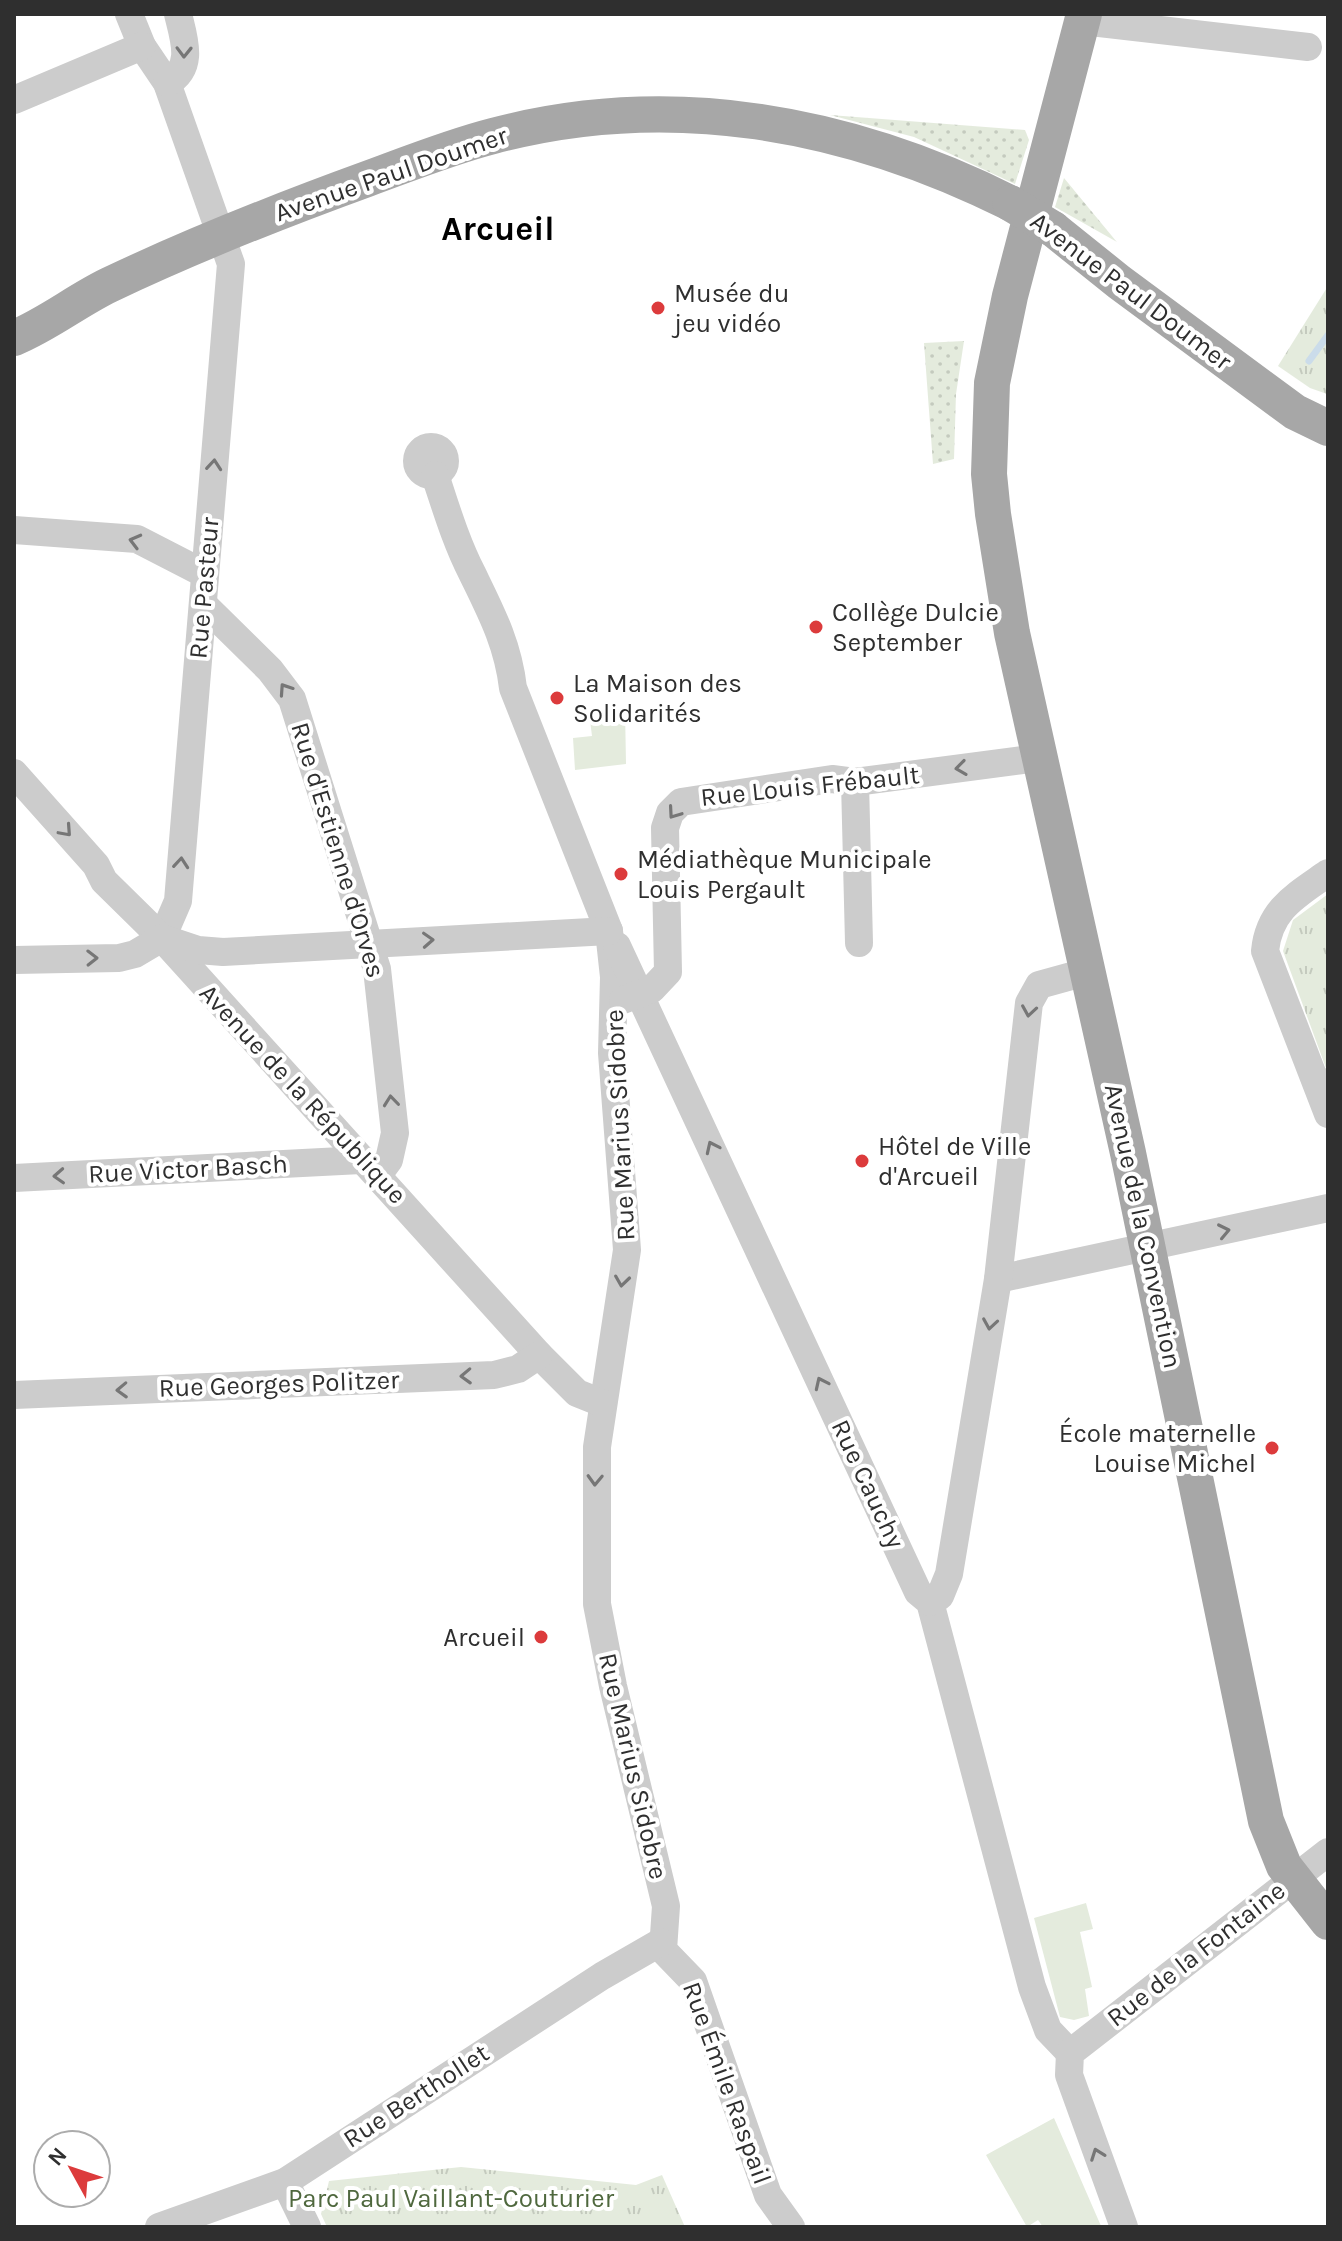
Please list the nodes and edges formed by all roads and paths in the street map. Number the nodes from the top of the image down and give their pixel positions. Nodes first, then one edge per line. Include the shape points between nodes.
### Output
1 (129, 14) edge
2 (178, 14) edge
3 (1083, 18) edge
4 (142, 46) junction
5 (1308, 47) dead end
6 (167, 83) junction
7 (14, 100) edge
8 (223, 235) junction
9 (14, 338) edge
10 (1295, 412) junction
11 (1328, 428) edge
12 (1328, 452) edge
13 (435, 475) dead end
14 (14, 530) edge
15 (205, 574) junction
16 (203, 604) junction
17 (1038, 758) junction
18 (14, 773) edge
19 (855, 782) junction
20 (1328, 873) edge
21 (609, 931) junction
22 (162, 938) junction
23 (859, 943) dead end
24 (369, 944) junction
25 (14, 960) edge
26 (1086, 972) junction
27 (640, 993) junction
28 (613, 1008) junction
29 (1328, 1114) edge
30 (370, 1167) junction
31 (14, 1178) edge
32 (1328, 1208) edge
33 (1147, 1248) junction
34 (998, 1279) junction
35 (539, 1355) junction
36 (14, 1395) edge
37 (602, 1403) junction
38 (930, 1602) junction
39 (1328, 1852) edge
40 (1294, 1879) junction
41 (1328, 1922) edge
42 (661, 1942) junction
43 (1069, 2056) junction
44 (285, 2182) junction
45 (159, 2227) edge
46 (307, 2227) edge
47 (791, 2227) edge
48 (1124, 2227) edge

1 - 4 street, Rue Pasteur
2 -> 6 street via 187,57
3 - 5 street
3 - 17 main road, Avenue de la Convention via 997,354 989,428 993,514
4 - 6 street, Rue Pasteur
4 - 7 street
6 - 8 street, Rue Pasteur
8 - 9 main road, Avenue Paul Doumer via 107,286
8 - 10 main road, Avenue Paul Doumer, bridge via 482,139 549,125 678,115 792,125 881,148 1010,203 1053,229
15 -> 8 street, Rue Pasteur via 231,264
10 - 11 main road, Avenue Paul Doumer
10 - 12 main road, Avenue Paul Doumer
13 - 21 street, Rue Marius Sidobre via 472,574 492,608 509,656 513,688
15 -> 14 street via 137,539
15 - 16 street, Rue Pasteur
22 -> 16 street, Rue Pasteur via 178,901
24 -> 16 street, Rue d'Estienne d'Orves via 292,699
17 -> 19 street, Rue Louis Frébault
17 - 26 main road, Avenue de la Convention
18 -> 22 street, Avenue de la République via 96,865 104,881
19 - 23 street
19 -> 27 street, Rue Louis Frébault via 832,779 694,798 675,806 665,828 669,965 664,980
20 - 29 street via 1281,906 1269,927 1265,951
24 -> 21 street
21 - 27 street, Rue Cauchy
21 - 28 street, Rue Marius Sidobre
22 - 24 street via 223,952
25 -> 22 street via 119,958
22 - 30 street, Avenue de la République
30 -> 24 street, Rue d'Estienne d'Orves via 389,1160 395,1133 377,969
26 - 33 main road, Avenue de la Convention
26 -> 34 street via 1039,985 1029,1003
27 - 28 street, Rue Louis Frébault
38 -> 27 street, Rue Cauchy via 918,1592
28 -> 37 street, Rue Marius Sidobre via 627,1250
30 -> 31 street, Rue Victor Basch
30 - 35 street, Avenue de la République
33 -> 32 street
33 - 34 street
33 - 40 main road, Avenue de la Convention via 1266,1821 1276,1852
34 -> 38 street via 947,1585
35 -> 36 street, Rue Georges Politzer via 518,1369 494,1375
35 - 37 street, Avenue de la République via 577,1393
37 -> 42 street, Rue Marius Sidobre via 594,1493 599,1620 666,1906
38 - 43 street, Rue Cauchy via 1032,1987 1048,2030
39 - 40 street, Rue de la Fontaine
40 - 41 main road, Avenue de la Convention
40 - 43 street, Rue de la Fontaine
42 - 44 street, Rue Berthollet
42 - 47 street, Rue Émile Raspail via 667,1957 693,1981 768,2195
48 -> 43 street, Rue Cauchy via 1069,2075
44 - 45 street, Rue Berthollet
44 - 46 street

